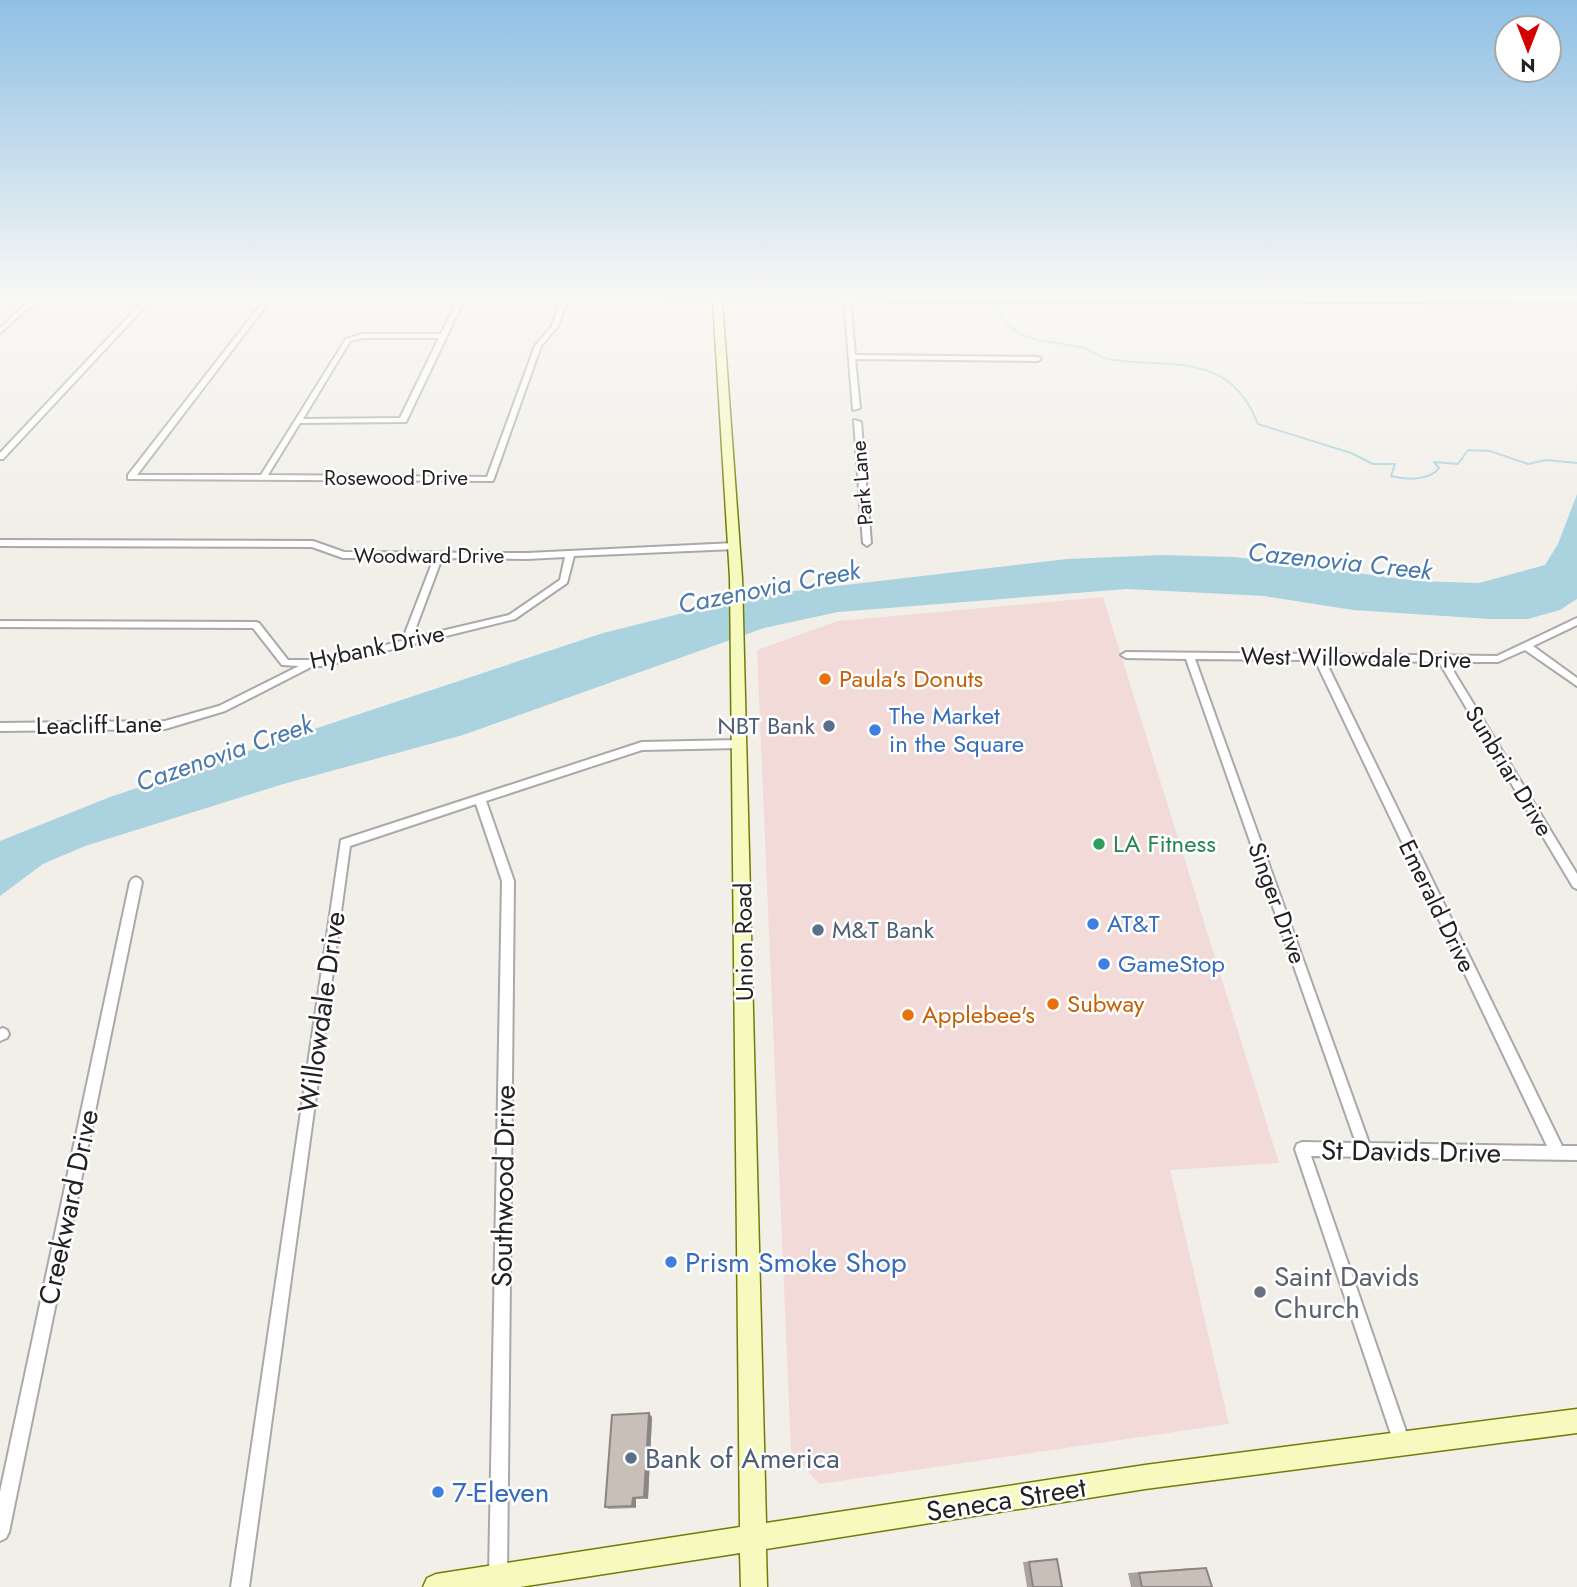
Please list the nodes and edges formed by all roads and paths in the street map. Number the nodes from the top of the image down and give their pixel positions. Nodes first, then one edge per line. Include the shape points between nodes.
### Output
1 (80, 372) edge
2 (212, 372) edge
3 (329, 372) edge
4 (427, 372) edge
5 (529, 372) edge
6 (722, 372) edge
7 (853, 372) edge
8 (856, 408) dead end
9 (299, 421) junction
10 (857, 422) dead end
11 (0, 457) edge
12 (262, 478) junction
13 (0, 543) edge
14 (867, 543) dead end
15 (735, 546) junction
16 (570, 554) junction
17 (439, 556) junction
18 (1577, 621) edge
19 (0, 624) edge
20 (406, 643) junction
21 (1526, 646) junction
22 (1126, 655) dead end
23 (1189, 655) junction
24 (1319, 658) junction
25 (1442, 659) junction
26 (311, 663) junction
27 (1577, 683) edge
28 (0, 727) edge
29 (740, 744) junction
30 (480, 800) junction
31 (136, 882) dead end
32 (1577, 884) edge
33 (1366, 1150) junction
34 (1558, 1153) junction
35 (1577, 1153) edge
36 (1577, 1421) edge
37 (1402, 1443) junction
38 (0, 1532) edge
39 (754, 1538) junction
40 (498, 1577) junction
41 (240, 1587) edge
42 (436, 1587) edge
43 (754, 1587) edge

1 - 11 street
2 - 12 street, Rosewood Drive via 131,477
3 - 9 street
4 - 9 street via 403,421
5 - 12 street, Rosewood Drive via 490,478
6 - 15 street, Union Road
7 - 8 street, Park Lane
9 - 12 street
10 - 14 street, Park Lane
13 - 17 street, Woodward Drive via 313,544 343,555
15 - 16 street, Woodward Drive
15 - 29 street, Union Road
16 - 17 street, Woodward Drive
16 - 20 street, Hybank Drive via 564,581 512,617
17 - 20 street
18 - 21 street, West Willowdale Drive
19 - 26 street, Hybank Drive via 256,625 285,663
20 - 26 street, Hybank Drive
21 - 25 street, West Willowdale Drive via 1498,660
21 - 27 street
22 - 23 street, West Willowdale Drive
23 - 24 street, West Willowdale Drive
23 - 33 street, Singer Drive
24 - 25 street, West Willowdale Drive
24 - 34 street, Emerald Drive
25 - 32 street, Sunbriar Drive
26 - 28 street, Leacliff Lane via 222,709 165,725
29 - 30 street, Willowdale Drive via 642,747
29 - 39 street, Union Road
30 - 40 street, Southwood Drive via 508,881
30 - 41 street, Willowdale Drive via 345,843
31 - 38 street, Creekward Drive
33 - 34 street, St Davids Drive
33 - 37 street, St Davids Drive via 1302,1149
34 - 35 street, St Davids Drive
36 - 37 street, Seneca Street
37 - 39 street, Seneca Street via 1145,1477
39 - 40 street, Seneca Street
39 - 43 street, Union Road
40 - 42 street, Seneca Street

